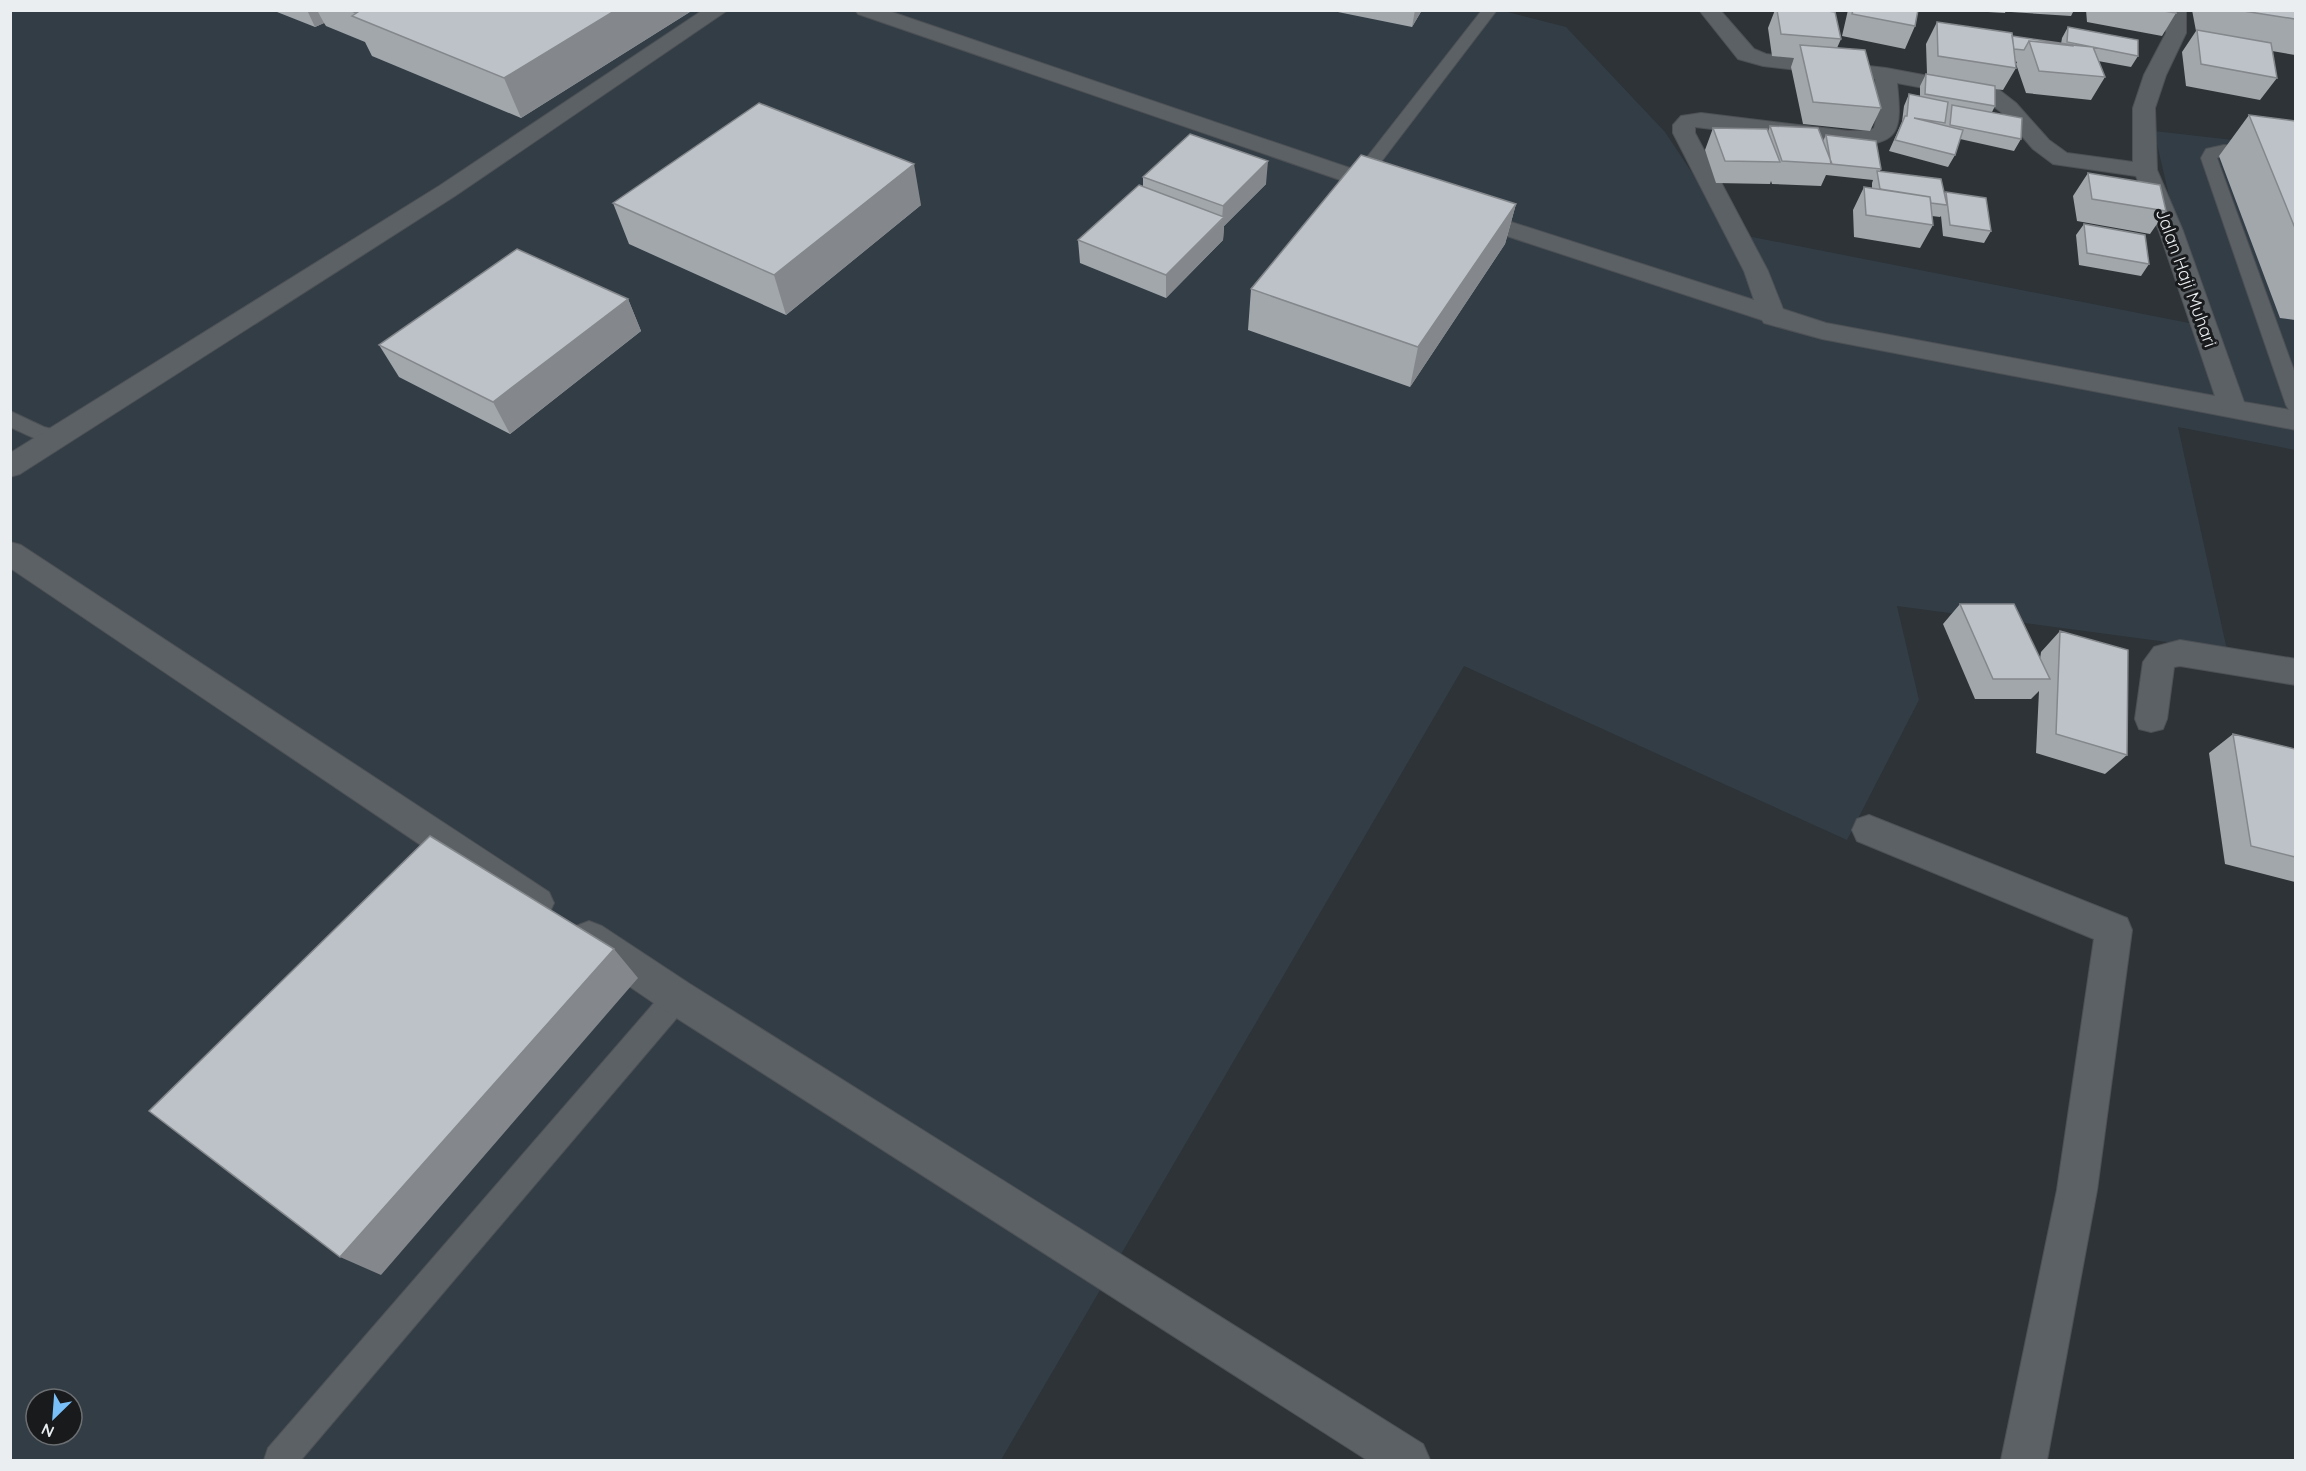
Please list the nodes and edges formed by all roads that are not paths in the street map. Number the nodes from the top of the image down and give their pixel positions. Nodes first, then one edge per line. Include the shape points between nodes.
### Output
1 (718, 10) edge
2 (865, 10) edge
3 (1490, 10) edge
4 (1709, 10) edge
5 (2176, 10) edge
6 (1886, 74) junction
7 (2295, 156) edge
8 (2145, 170) junction
9 (1359, 179) junction
10 (1404, 194) edge
11 (1449, 209) edge
12 (1773, 317) junction
13 (2295, 405) edge
14 (2232, 408) junction
15 (10, 418) edge
16 (2295, 421) edge
17 (57, 437) junction
18 (10, 467) edge
19 (10, 553) edge
20 (2295, 672) edge
21 (2151, 719) dead end
22 (1869, 830) dead end
23 (677, 997) junction
24 (280, 1461) edge
25 (1407, 1461) edge
26 (2024, 1461) edge

1 - 17 street via 447,190
2 - 9 street
3 - 9 lane
4 - 6 street via 1746,54 1763,60
5 - 8 street, Jalan Haji Muhari via 2176,33 2144,108
6 - 8 street via 1981,92 2002,100 2050,154 2061,159
6 - 12 street via 1888,125 1882,134 1870,138 1701,120 1684,125 1684,133 1756,271
7 - 13 lane via 2224,150 2209,158
8 - 14 street, Jalan Haji Muhari via 2171,231
9 - 10 street
11 - 12 street
12 - 14 street via 1898,347
14 - 16 street
15 - 17 lane
17 - 18 street
19 - 23 street
20 - 21 street via 2180,653 2165,656 2159,662
22 - 26 street via 2114,930 2077,1190
23 - 24 lane
23 - 25 street

